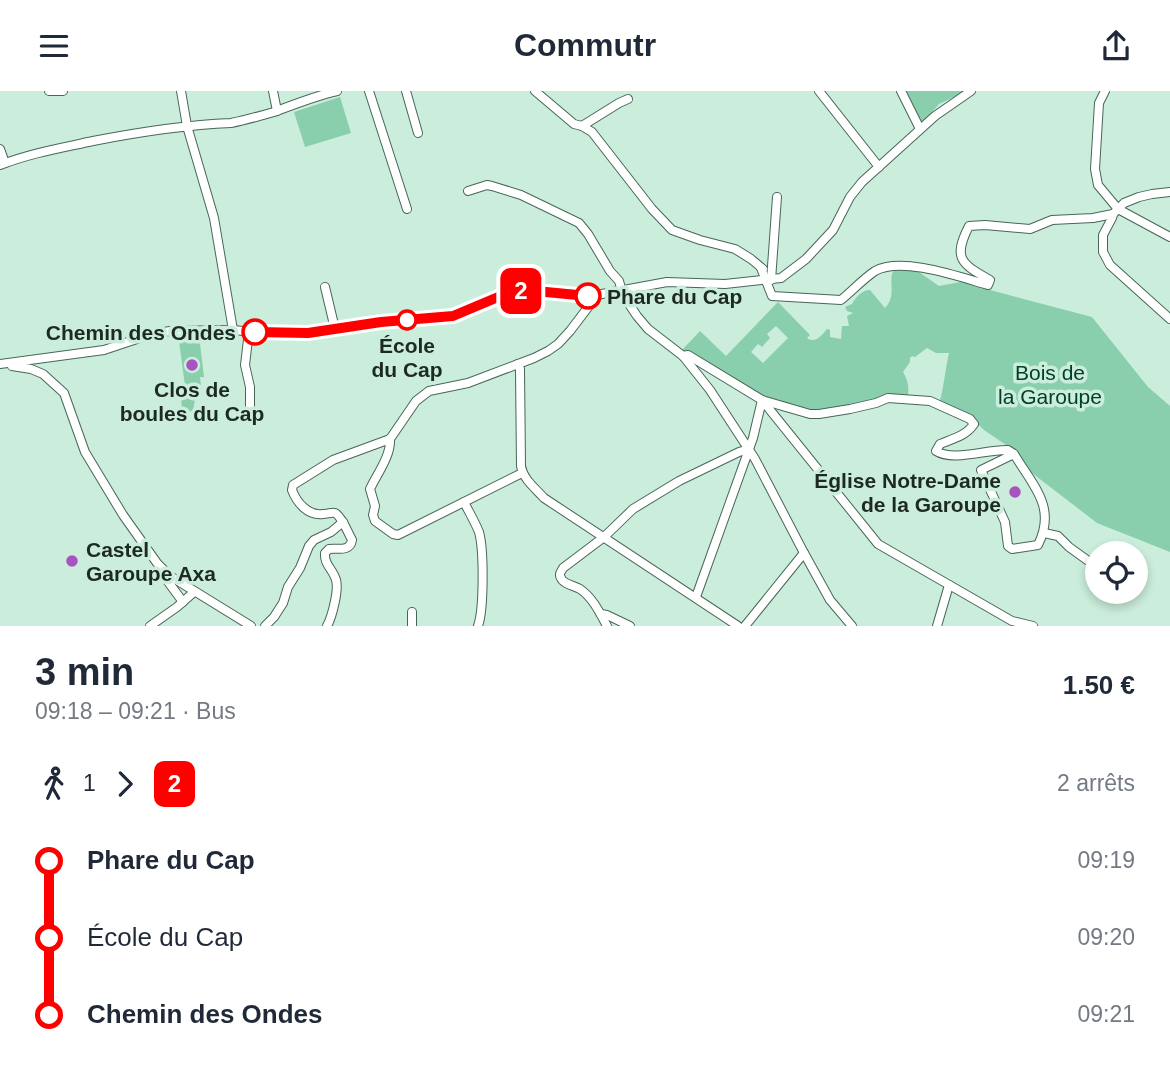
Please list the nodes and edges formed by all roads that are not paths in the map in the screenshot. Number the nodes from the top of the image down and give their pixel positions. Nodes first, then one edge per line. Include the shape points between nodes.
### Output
1 (49, 91) edge
2 (63, 91) edge
3 (181, 91) edge
4 (273, 91) edge
5 (337, 91) edge
6 (369, 91) edge
7 (406, 91) edge
8 (535, 91) edge
9 (819, 91) edge
10 (901, 91) edge
11 (971, 91) edge
12 (1105, 91) edge
13 (310, 94) edge
14 (628, 99) dead end
15 (277, 111) junction
16 (187, 126) junction
17 (582, 126) junction
18 (920, 129) junction
19 (418, 133) dead end
20 (0, 149) edge
21 (3, 164) edge
22 (879, 167) junction
23 (468, 191) dead end
24 (1170, 192) edge
25 (777, 197) dead end
26 (407, 209) dead end
27 (1115, 211) junction
28 (1170, 237) edge
29 (768, 280) junction
30 (325, 287) dead end
31 (623, 291) junction
32 (592, 296) junction
33 (1170, 319) edge
34 (335, 329) junction
35 (233, 330) junction
36 (249, 331) junction
37 (683, 356) junction
38 (50, 357) junction
39 (32, 363) junction
40 (3, 364) edge
41 (518, 364) junction
42 (43, 371) junction
43 (762, 400) junction
44 (254, 415) dead end
45 (390, 439) junction
46 (749, 449) junction
47 (1014, 454) junction
48 (523, 473) junction
49 (464, 502) junction
50 (343, 523) junction
51 (1044, 533) junction
52 (604, 537) junction
53 (804, 553) junction
54 (1085, 559) edge
55 (167, 574) junction
56 (949, 585) junction
57 (194, 592) junction
58 (696, 597) junction
59 (183, 602) junction
60 (412, 611) dead end
61 (601, 614) junction
62 (1014, 624) edge
63 (150, 626) edge
64 (251, 626) edge
65 (265, 626) edge
66 (327, 626) edge
67 (412, 626) edge
68 (478, 626) edge
69 (607, 626) edge
70 (630, 626) edge
71 (738, 626) edge
72 (745, 626) edge
73 (852, 626) edge
74 (937, 626) edge
75 (1033, 626) edge

1 - 2 street
3 - 16 street
4 - 15 street
5 - 13 street
6 - 26 street
7 - 19 street
8 - 17 street
9 - 22 street
10 - 18 street
11 - 18 street
12 - 27 street via 1099,103 1096,178
13 - 15 street
14 - 17 street
15 - 16 street via 232,123
16 - 21 street via 33,153
16 - 35 street via 214,218
17 - 29 street via 592,132 672,230 735,249 761,268
18 - 22 street
20 - 21 street
22 - 29 street via 850,197 832,230 806,259 781,278
23 - 31 street via 492,186 579,223
24 - 27 street via 1139,197
25 - 29 street
27 - 28 street
27 - 29 street via 1093,218 1052,220 1030,229 970,226 962,240 961,259 990,280 988,285 911,265 893,266 877,270 841,300 772,296
27 - 33 street via 1104,235 1103,252 1110,265
29 - 31 street via 667,282
30 - 34 street
31 - 32 street
31 - 37 street via 648,329
32 - 34 street via 525,290 453,316
32 - 41 street via 558,344
34 - 36 street via 299,334
35 - 36 street
35 - 38 street via 165,332 104,350
36 - 44 street via 245,365
37 - 43 street
37 - 46 street
38 - 39 street
38 - 42 street
39 - 40 street
39 - 42 street
41 - 45 street via 423,394
41 - 48 street
42 - 55 street via 64,393 85,452 138,539
43 - 46 street
43 - 47 street via 810,414 888,398 930,401 974,424 940,444 938,454 1001,450
43 - 56 street via 878,544
45 - 49 street via 370,489 375,521 398,535
45 - 50 street via 333,460 293,485 294,496 307,511 319,515 334,512
46 - 52 street via 679,481 633,509
46 - 53 street
46 - 58 street
47 - 51 street via 1043,501
47 - 51 street via 981,470 1005,523 1009,548 1038,545
48 - 49 street
48 - 52 street via 544,498
49 - 68 street via 481,545
50 - 65 street via 309,546 283,603
50 - 66 street via 351,545 325,553 337,584
51 - 54 street via 1058,536
52 - 58 street
52 - 61 street via 560,573 560,578 581,589
53 - 72 street
53 - 73 street
55 - 57 street
55 - 59 street via 169,585
56 - 62 street
56 - 74 street
57 - 59 street
57 - 64 street
58 - 71 street
59 - 63 street
60 - 67 street
61 - 69 street
61 - 70 street
62 - 75 street

